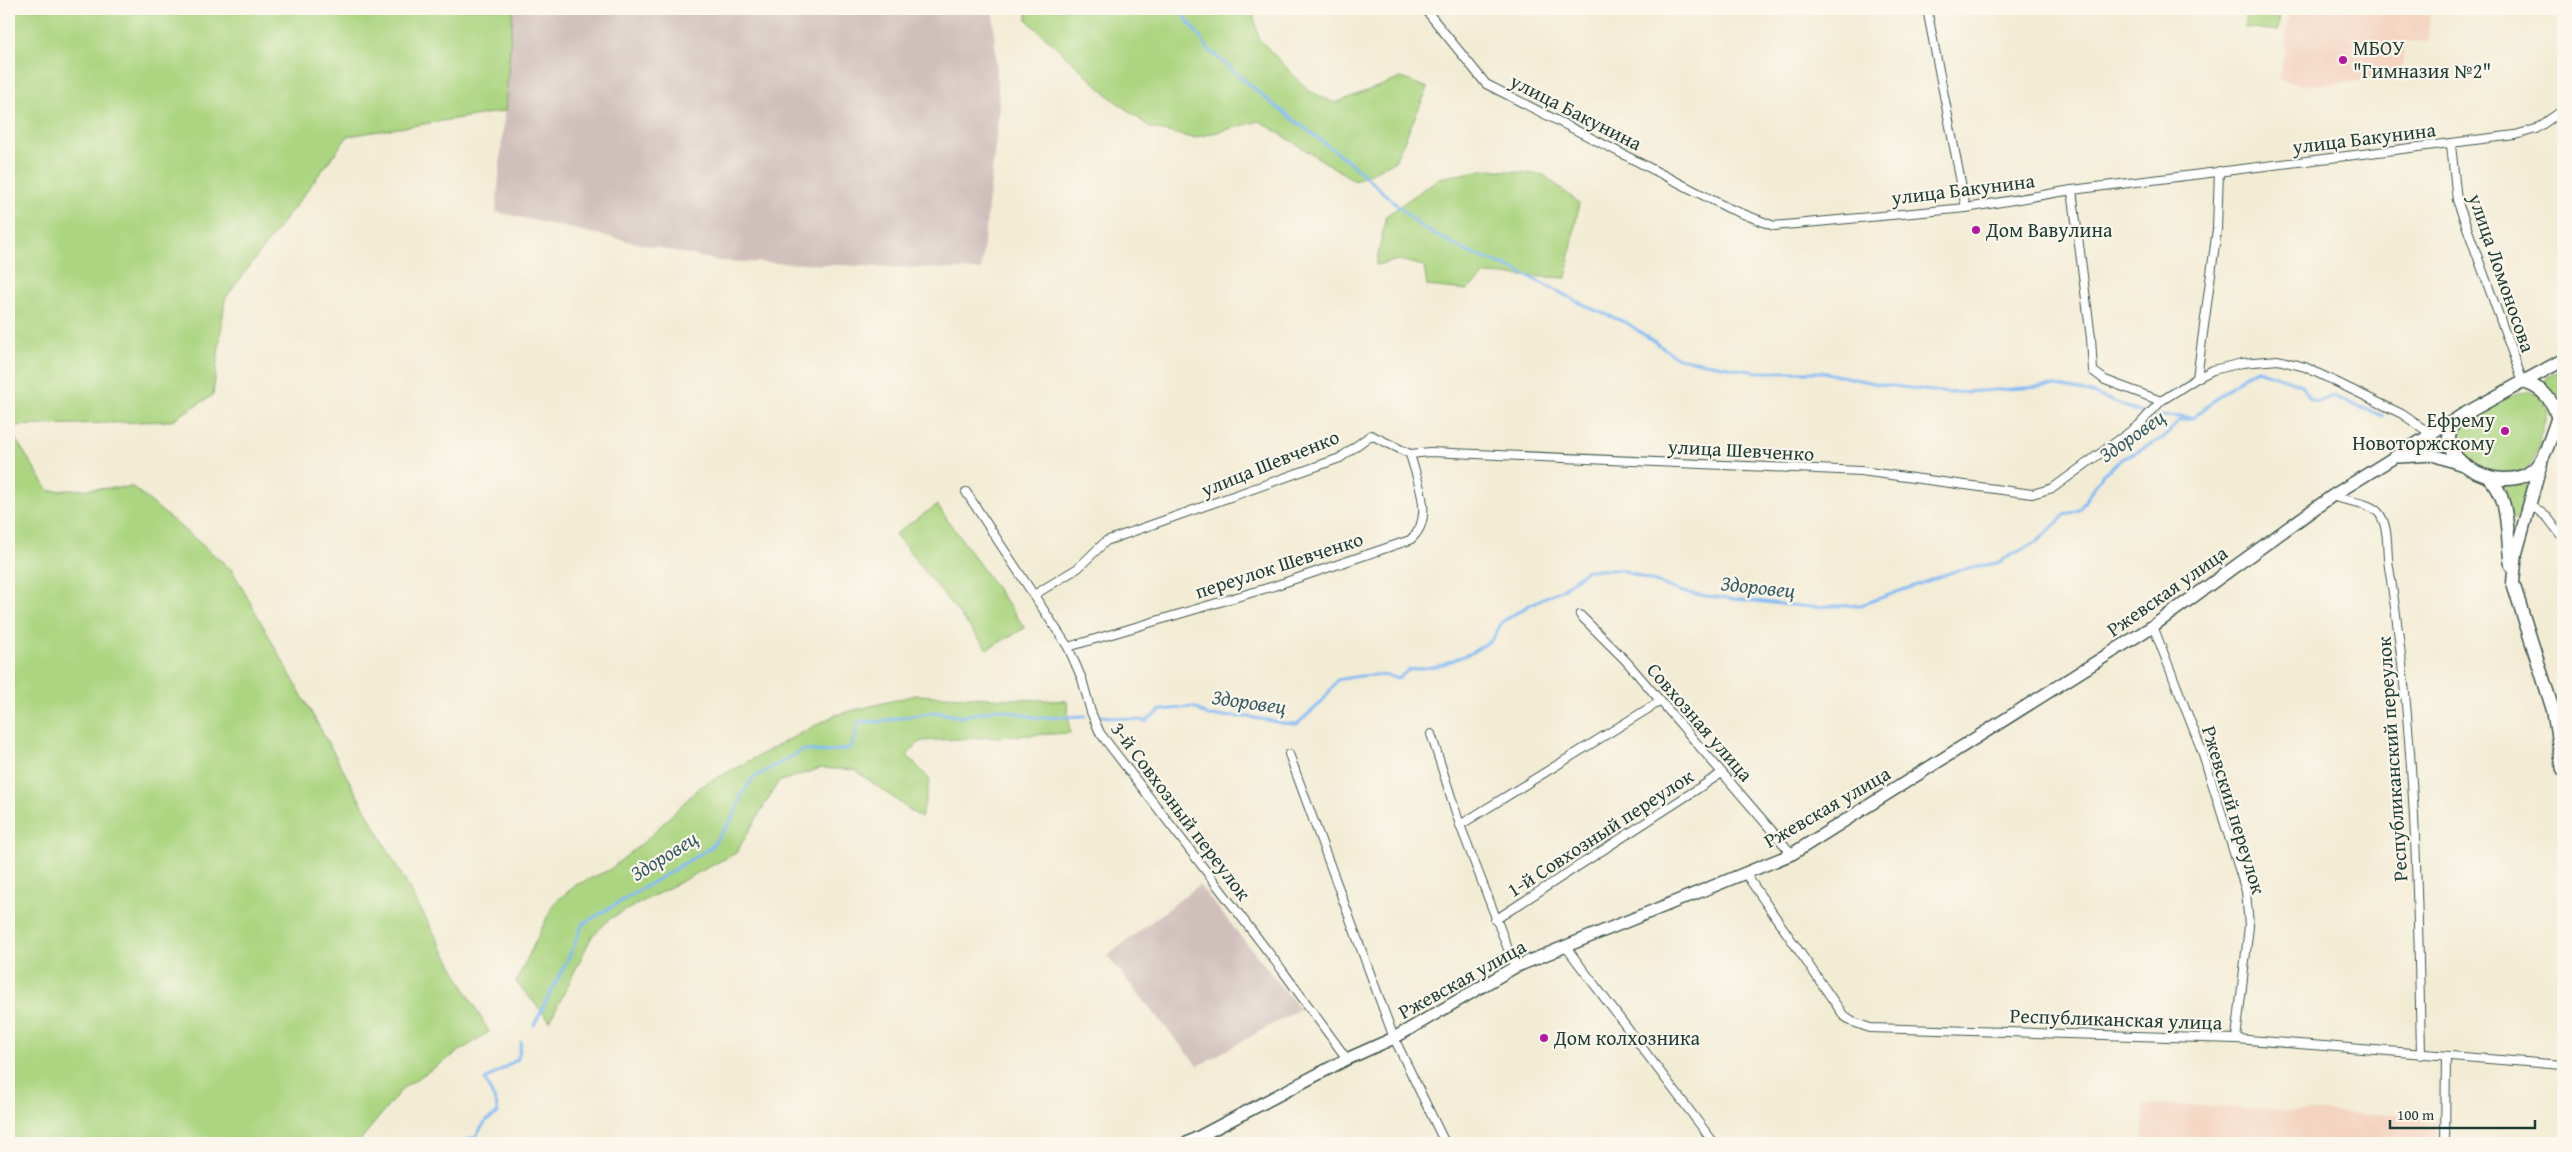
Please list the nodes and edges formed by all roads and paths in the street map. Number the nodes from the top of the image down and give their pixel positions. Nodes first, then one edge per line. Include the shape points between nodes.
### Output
1 (1425, 9) edge
2 (1927, 9) edge
3 (2563, 110) edge
4 (2451, 144) junction
5 (2219, 171) junction
6 (2072, 190) junction
7 (1966, 208) junction
8 (2563, 360) edge
9 (2197, 378) junction
10 (2523, 382) junction
11 (2162, 401) junction
12 (2560, 410) edge
13 (2460, 416) junction
14 (2431, 434) junction
15 (1410, 454) junction
16 (2392, 459) junction
17 (2541, 461) junction
18 (2465, 465) junction
19 (2487, 476) junction
20 (966, 492) dead end
21 (2332, 496) junction
22 (2530, 504) junction
23 (2563, 538) edge
24 (2513, 583) junction
25 (1034, 595) junction
26 (1580, 615) dead end
27 (2152, 626) junction
28 (1068, 647) junction
29 (1659, 702) junction
30 (1431, 734) dead end
31 (1289, 754) dead end
32 (2563, 770) edge
33 (1722, 773) junction
34 (1460, 825) junction
35 (1792, 854) junction
36 (1744, 872) junction
37 (1495, 920) junction
38 (1566, 946) junction
39 (1515, 967) junction
40 (1394, 1038) junction
41 (2236, 1039) junction
42 (2421, 1055) junction
43 (2446, 1057) junction
44 (1347, 1060) junction
45 (2563, 1065) edge
46 (1187, 1143) edge
47 (1444, 1143) edge
48 (1714, 1143) edge
49 (2445, 1143) edge

1 - 7 street, улица Бакунина via 1486,84 1728,208 1774,226
2 - 7 street
3 - 4 street, улица Бакунина via 2536,128 2515,135
4 - 5 street, улица Бакунина
4 - 10 street, улица Ломоносова via 2456,200
5 - 6 street, улица Бакунина
5 - 9 street via 2217,229
6 - 7 street, улица Бакунина
6 - 11 street via 2092,338 2093,371 2105,380
8 - 10 main road
9 - 11 street, улица Шевченко
9 - 14 street, улица Шевченко via 2213,370 2242,363 2290,362 2366,395
10 - 12 main road via 2535,386
10 - 13 main road
11 - 15 street, улица Шевченко via 2138,425 2053,488 2032,494 1861,472 1430,452
12 - 17 main road
13 - 14 main road, Ржевская улица
13 - 18 main road via 2452,427 2449,440 2455,457
14 - 16 main road, Ржевская улица
15 - 25 street, улица Шевченко via 1371,435 1340,458 1106,541 1078,568
15 - 28 street, переулок Шевченко via 1425,505 1419,533 1410,540 1274,586
16 - 18 main road, Ржевская улица via 2426,455
16 - 21 main road, Ржевская улица
17 - 19 main road via 2531,472 2517,479
17 - 22 main road
18 - 19 main road
19 - 24 main road via 2503,499
20 - 25 street, 3-й Совхозный переулок
21 - 27 main road, Ржевская улица
21 - 42 street, Республиканский переулок via 2378,512 2386,537 2398,620 2417,856
22 - 23 street via 2548,518
22 - 24 main road via 2516,553
24 - 32 main road via 2553,710
25 - 28 street, 3-й Совхозный переулок
26 - 29 street, Совхозная улица via 1615,649
27 - 35 main road, Ржевская улица
27 - 41 street, Ржевский переулок via 2202,751 2246,891 2249,926
28 - 44 street, 3-й Совхозный переулок via 1100,733
29 - 33 street, Совхозная улица
29 - 34 street
30 - 34 street
31 - 40 street
33 - 35 street, Совхозная улица
33 - 37 street, 1-й Совхозный переулок
34 - 37 street
35 - 36 main road, Ржевская улица
36 - 38 main road, Ржевская улица
36 - 41 street, Республиканская улица via 1844,1016 1861,1026
37 - 39 street
38 - 39 main road, Ржевская улица
38 - 48 street
39 - 40 main road, Ржевская улица
40 - 44 main road, Ржевская улица
40 - 47 street
41 - 42 street, Республиканская улица
42 - 43 street, Республиканская улица
43 - 45 street, Республиканская улица
43 - 49 street
44 - 46 main road, Ржевская улица

